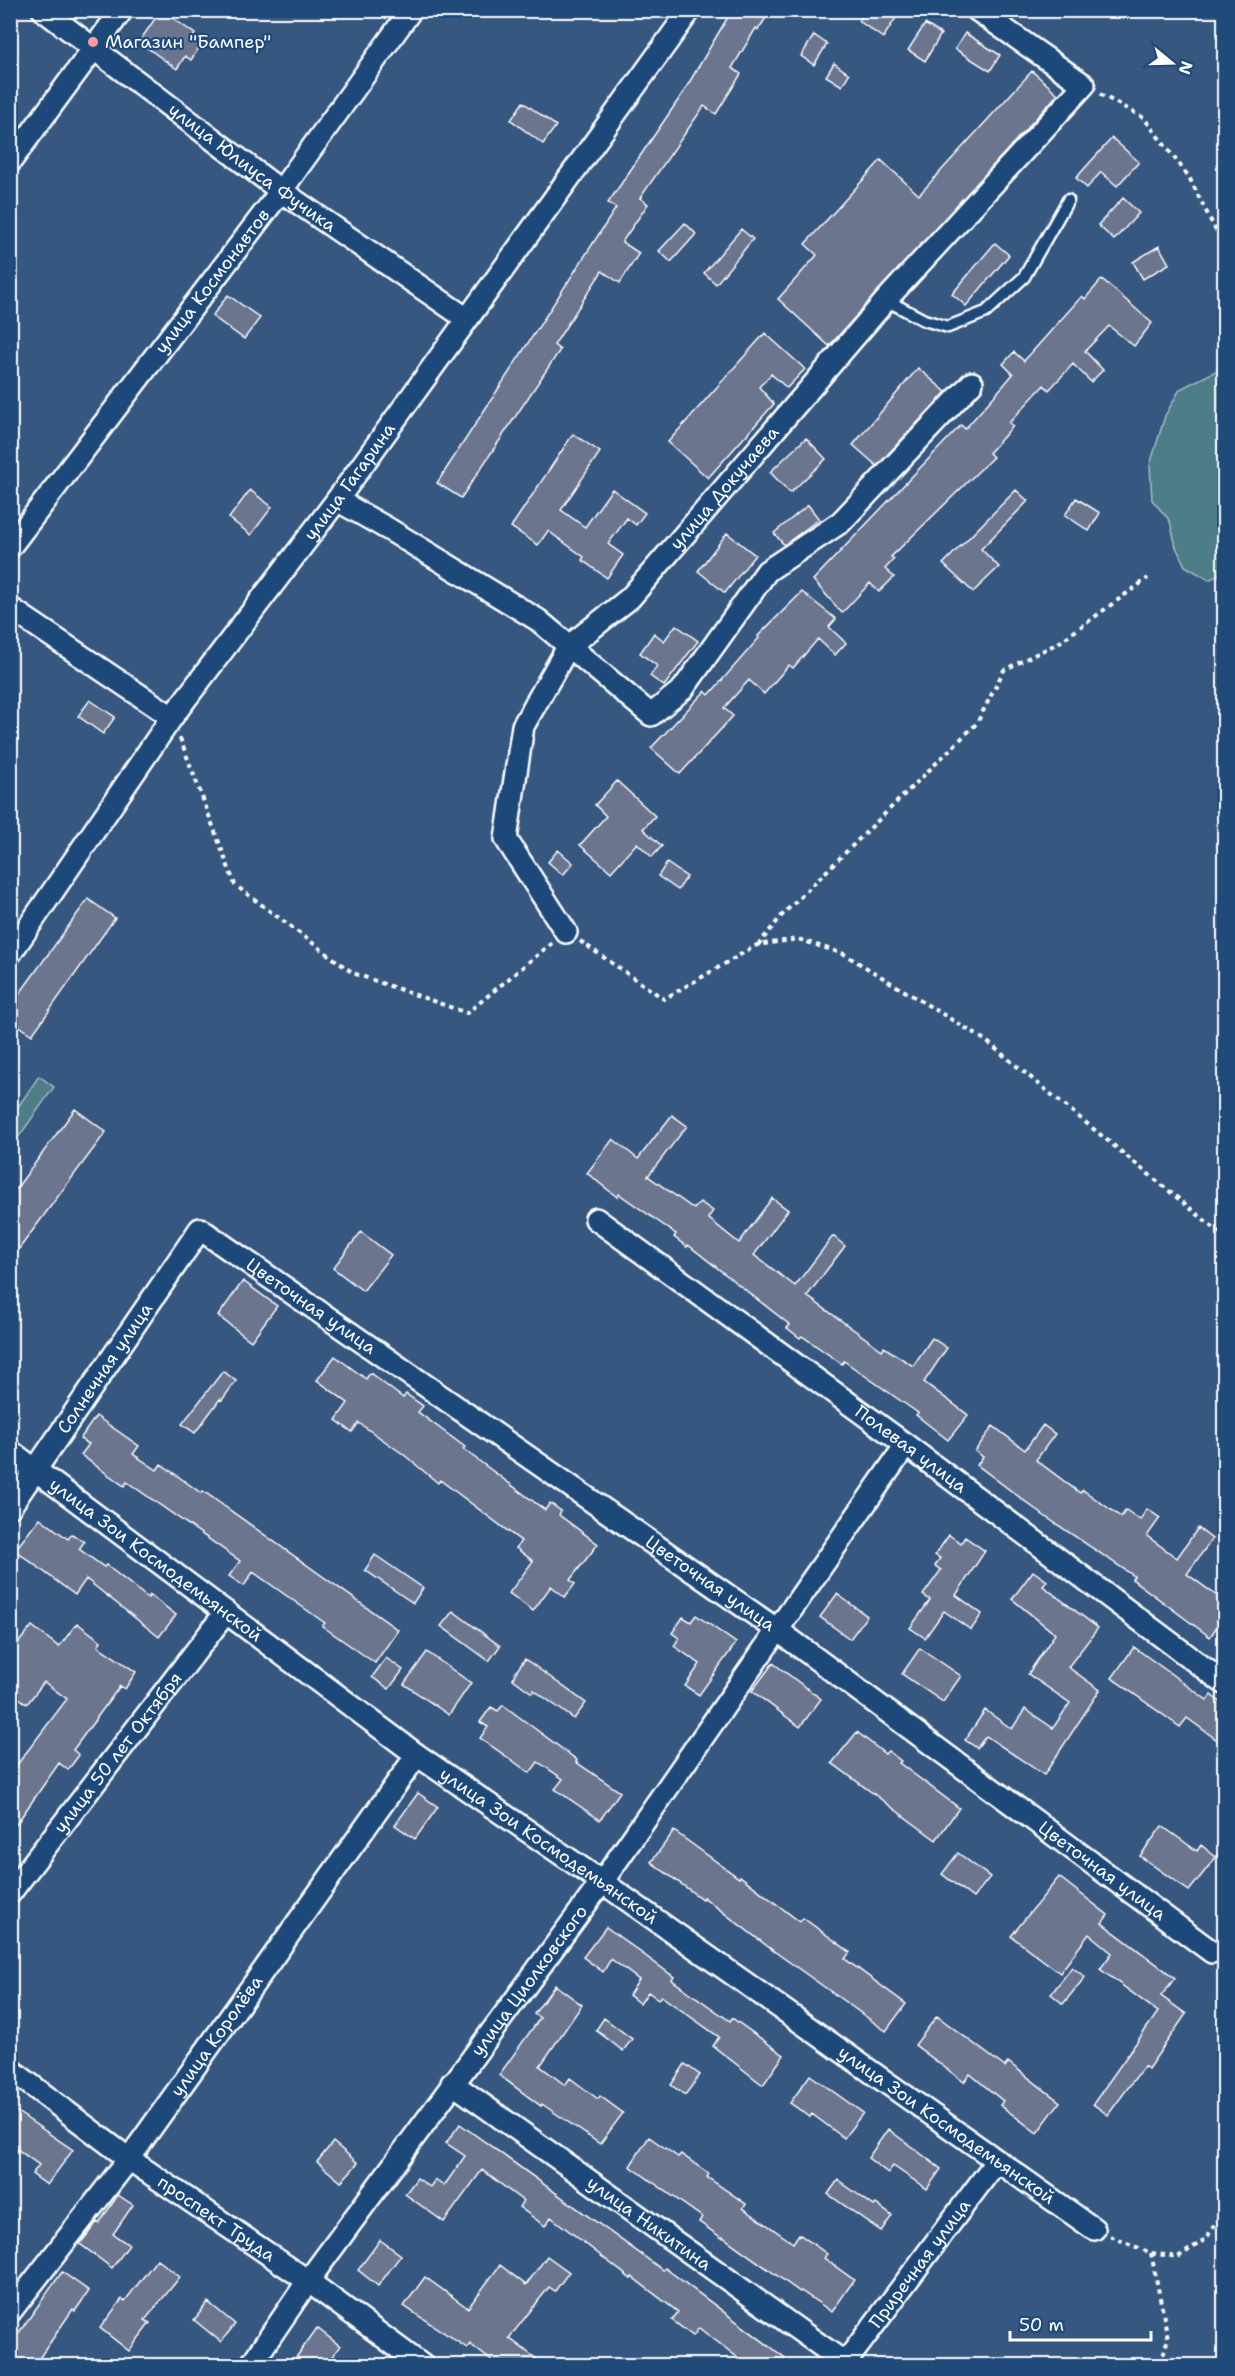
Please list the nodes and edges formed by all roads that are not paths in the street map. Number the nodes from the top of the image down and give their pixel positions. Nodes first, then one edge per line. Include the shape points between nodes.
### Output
1 (43, 10) edge
2 (122, 10) edge
3 (411, 10) edge
4 (690, 10) edge
5 (977, 10) edge
6 (94, 49) junction
7 (10, 162) edge
8 (281, 191) junction
9 (1068, 200) dead end
10 (886, 300) junction
11 (467, 319) junction
12 (972, 383) dead end
13 (337, 500) junction
14 (10, 547) edge
15 (10, 608) edge
16 (568, 647) junction
17 (172, 717) junction
18 (566, 932) road end
19 (10, 954) edge
20 (596, 1219) dead end
21 (200, 1229) joint
22 (906, 1445) junction
23 (10, 1451) edge
24 (36, 1471) junction
25 (10, 1507) edge
26 (226, 1612) junction
27 (776, 1629) junction
28 (1224, 1683) edge
29 (417, 1755) junction
30 (602, 1882) junction
31 (10, 1893) edge
32 (1212, 1952) dead end
33 (10, 2069) edge
34 (452, 2083) junction
35 (129, 2159) junction
36 (996, 2162) junction
37 (1094, 2229) road end
38 (308, 2281) junction
39 (10, 2312) edge
40 (844, 2364) edge
41 (250, 2366) edge
42 (423, 2366) edge

1 - 6 street, улица Юлиуса Фучика
2 - 6 street
3 - 8 street, улица Космонавтов
4 - 11 street, улица Гагарина
5 - 10 street, улица Докучаева via 1084,85
6 - 7 street
6 - 8 street, улица Юлиуса Фучика
8 - 11 street, улица Юлиуса Фучика
8 - 14 street, улица Космонавтов
9 - 10 lane via 1024,277 986,312 948,327 924,320
10 - 16 street, улица Докучаева via 630,598
11 - 13 street, улица Гагарина
12 - 16 street via 841,522 767,572 683,688 651,715
13 - 16 street via 538,620
13 - 17 street, улица Гагарина
15 - 17 street
16 - 18 street, улица Докучаева via 523,726 506,839
17 - 19 street, улица Гагарина
20 - 22 street, Полевая улица
21 - 24 street, Солнечная улица
21 - 27 street, Цветочная улица
22 - 27 street, улица Циолковского
22 - 28 street, Полевая улица
23 - 24 street, улица Зои Космодемьянской
24 - 25 street, Солнечная улица
24 - 26 street, улица Зои Космодемьянской
26 - 29 street, улица Зои Космодемьянской
26 - 31 street, улица 50 лет Октября
27 - 30 street, улица Циолковского
27 - 32 street, Цветочная улица
29 - 30 street, улица Зои Космодемьянской
29 - 35 street, улица Королёва
30 - 34 street, улица Циолковского
30 - 36 street, улица Зои Космодемьянской
33 - 35 street, проспект Труда
34 - 38 street, улица Циолковского
34 - 40 street, улица Никитина
35 - 38 street, проспект Труда
35 - 39 street, улица Королёва
36 - 37 street, улица Зои Космодемьянской
36 - 40 street, Приречная улица
38 - 41 street, улица Циолковского
38 - 42 street, проспект Труда

